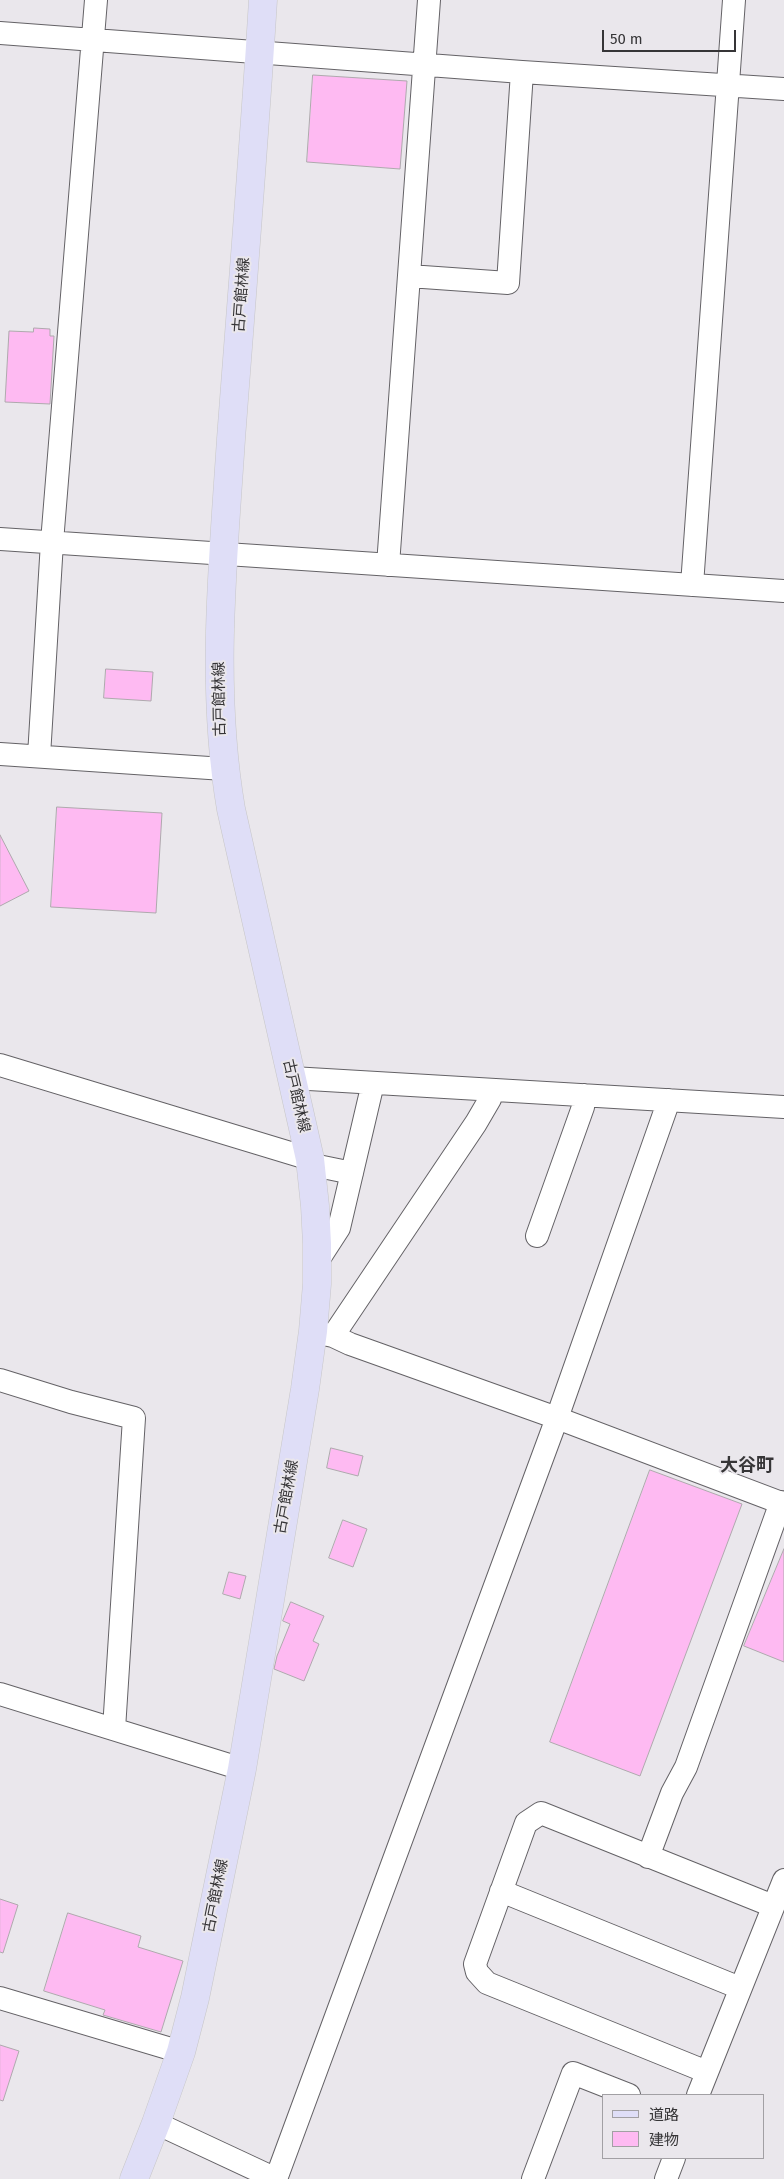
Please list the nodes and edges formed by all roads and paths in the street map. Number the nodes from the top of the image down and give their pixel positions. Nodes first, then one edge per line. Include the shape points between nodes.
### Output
1 (96, 0) edge
2 (263, 0) edge
3 (429, 0) edge
4 (734, 0) edge
5 (0, 33) edge
6 (93, 40) junction
7 (260, 52) junction
8 (425, 63) junction
9 (522, 72) junction
10 (728, 85) junction
11 (784, 89) edge
12 (409, 276) junction
13 (0, 538) edge
14 (52, 542) junction
15 (223, 553) junction
16 (388, 565) junction
17 (692, 585) junction
18 (784, 591) edge
19 (0, 754) edge
20 (39, 756) junction
21 (224, 769) junction
22 (0, 1065) edge
23 (292, 1078) junction
24 (373, 1083) junction
25 (491, 1090) junction
26 (584, 1095) junction
27 (669, 1100) junction
28 (784, 1107) edge
29 (310, 1159) junction
30 (352, 1173) junction
31 (536, 1236) dead end
32 (317, 1262) junction
33 (323, 1333) junction
34 (0, 1380) edge
35 (557, 1418) junction
36 (782, 1503) edge
37 (0, 1694) edge
38 (114, 1730) junction
39 (242, 1769) junction
40 (648, 1857) junction
41 (784, 1880) edge
42 (502, 1892) junction
43 (773, 1906) junction
44 (740, 1988) junction
45 (0, 1998) edge
46 (181, 2052) junction
47 (707, 2072) junction
48 (627, 2094) edge
49 (698, 2094) edge
50 (156, 2123) junction
51 (674, 2159) edge
52 (134, 2179) edge
53 (533, 2179) edge
54 (666, 2179) edge

1 - 6 street
2 - 7 main road, 古戸館林線
3 - 8 street
4 - 10 street
5 - 6 street
6 - 7 street
6 - 14 street
7 - 8 street
7 - 15 main road, 古戸館林線
8 - 9 street
8 - 12 street
9 - 10 street
9 - 12 street via 508,282
10 - 11 street
10 - 17 street
12 - 16 street
13 - 14 street
14 - 15 street
14 - 20 street
15 - 16 street
15 - 21 main road, 古戸館林線 via 219,669
16 - 17 street
17 - 18 street
19 - 20 street
20 - 21 street
21 - 23 main road, 古戸館林線 via 230,809
22 - 29 street
23 - 24 street
23 - 29 main road, 古戸館林線
24 - 25 street
24 - 30 street
25 - 26 street
25 - 33 street via 490,1099 476,1123
26 - 27 street
26 - 31 street via 583,1107
27 - 28 street
27 - 35 street
29 - 30 street via 318,1166
29 - 32 main road, 古戸館林線
30 - 32 street via 339,1228
32 - 33 main road, 古戸館林線
33 - 35 street
33 - 39 main road, 古戸館林線 via 305,1389
34 - 38 street via 134,1418
35 - 36 street
35 - 50 street via 276,2179
36 - 40 street via 686,1767 672,1793
37 - 38 street
38 - 39 street
39 - 46 main road, 古戸館林線 via 197,1990
40 - 42 street via 541,1812 526,1823
40 - 43 street
41 - 43 street
42 - 44 street
42 - 47 street via 475,1964 477,1972 487,1983
43 - 44 street
44 - 47 street
45 - 46 street
46 - 50 main road, 古戸館林線
47 - 49 street
48 - 53 street via 573,2073
50 - 52 main road, 古戸館林線
51 - 54 street

